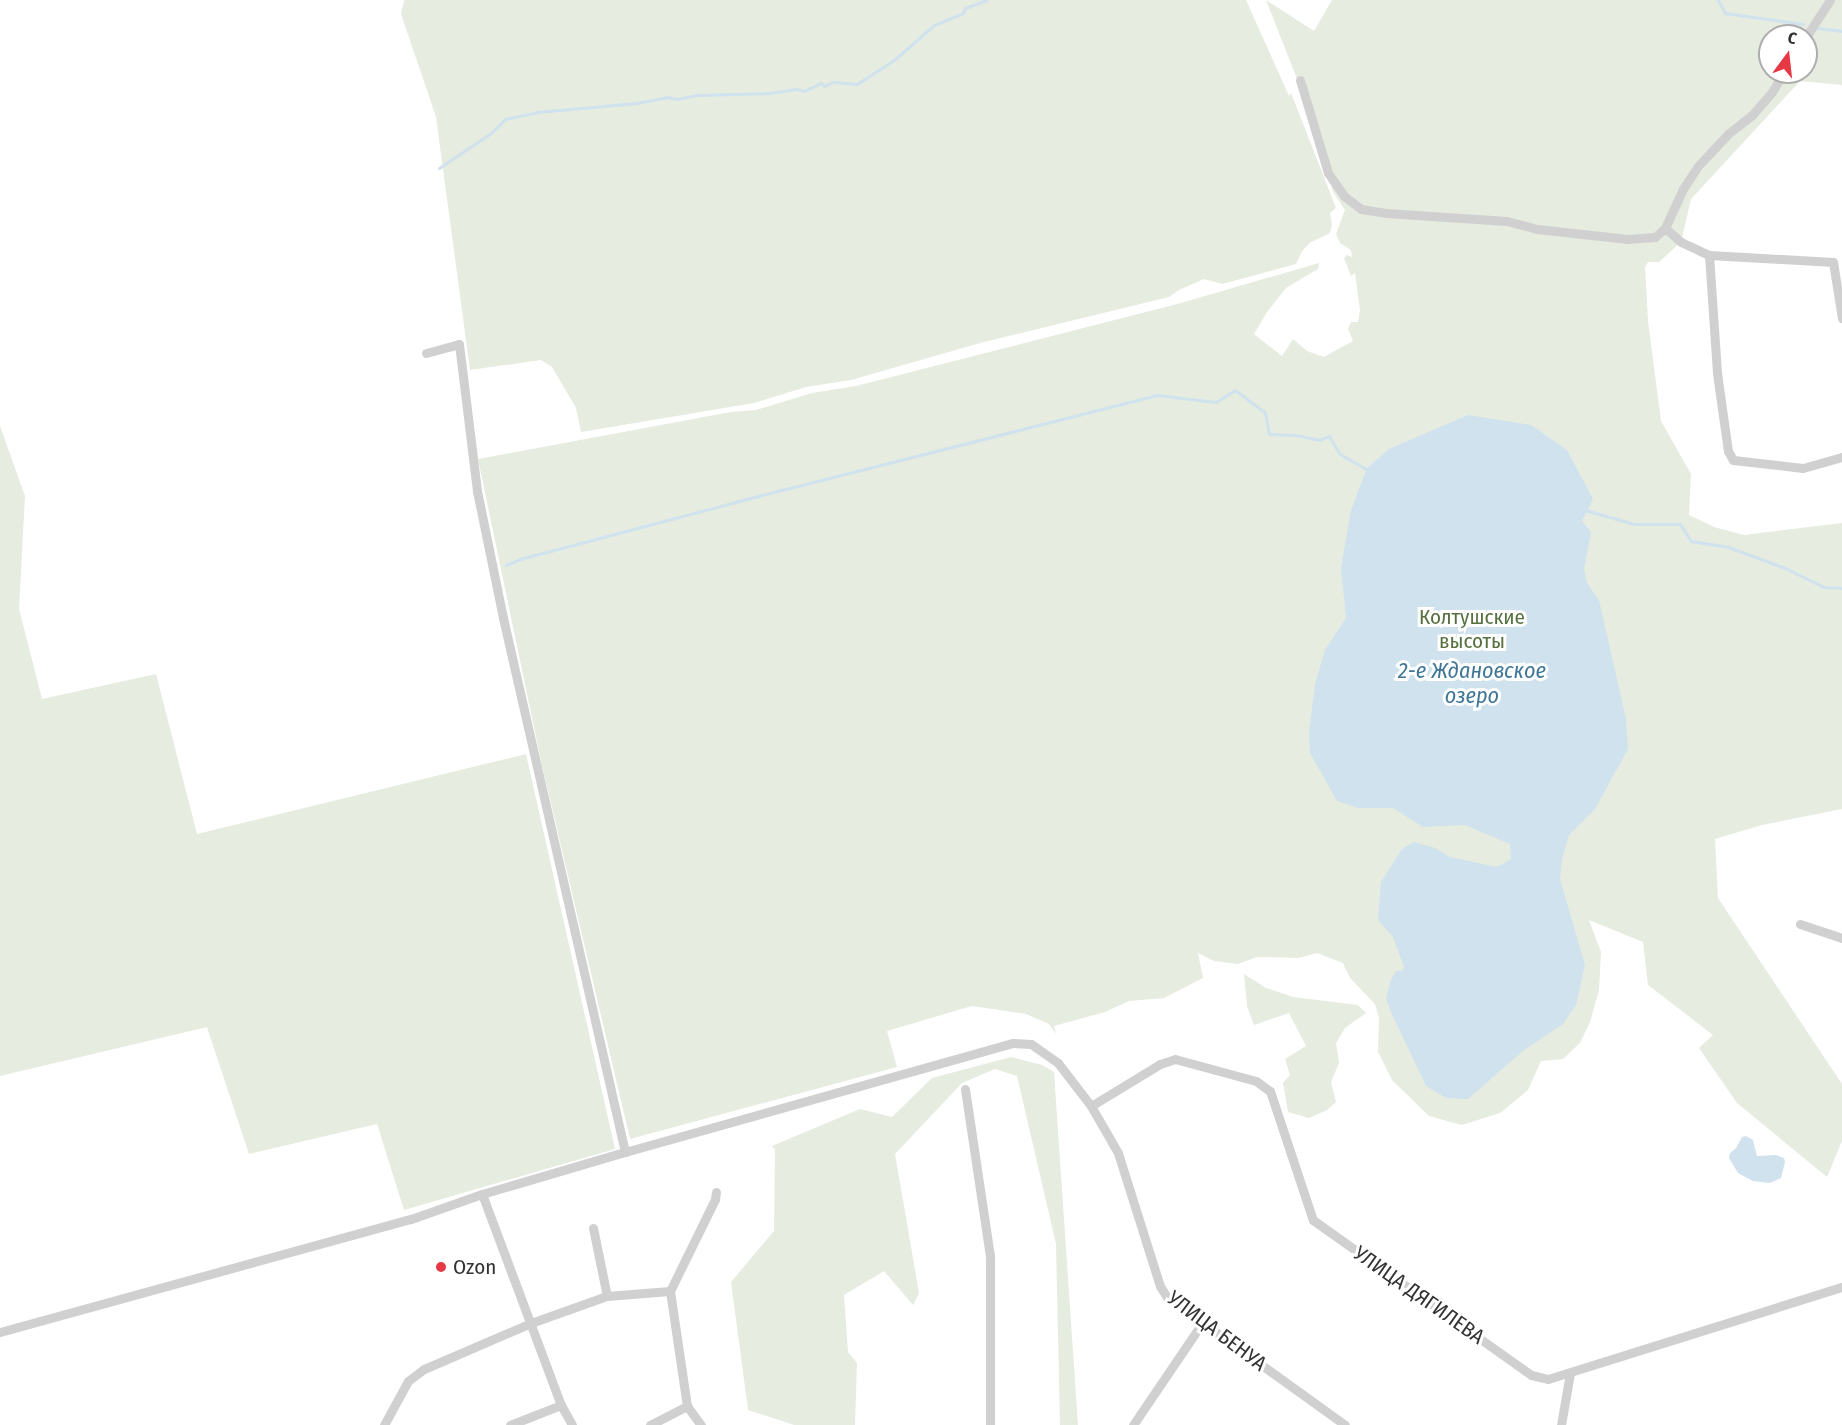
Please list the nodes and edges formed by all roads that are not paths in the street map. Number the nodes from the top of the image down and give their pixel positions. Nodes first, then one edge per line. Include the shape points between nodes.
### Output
1 (1830, 0) edge
2 (1814, 24) edge
3 (1300, 80) dead end
4 (1777, 84) edge
5 (1665, 228) junction
6 (1709, 255) junction
7 (1842, 318) edge
8 (426, 353) dead end
9 (1842, 457) edge
10 (1800, 924) dead end
11 (1842, 938) edge
12 (965, 1089) dead end
13 (1091, 1106) junction
14 (626, 1152) junction
15 (716, 1191) dead end
16 (482, 1194) junction
17 (593, 1228) dead end
18 (1842, 1287) edge
19 (670, 1291) junction
20 (607, 1296) junction
21 (531, 1323) junction
22 (1202, 1323) junction
23 (0, 1332) edge
24 (1569, 1373) junction
25 (561, 1405) junction
26 (687, 1406) junction
27 (384, 1425) edge
28 (510, 1425) edge
29 (572, 1425) edge
30 (650, 1425) edge
31 (701, 1425) edge
32 (990, 1425) edge
33 (1133, 1425) edge
34 (1345, 1425) edge
35 (1561, 1425) edge

1 - 2 street
3 - 5 street via 1328,173 1344,196 1361,209 1507,221 1537,229 1627,239 1655,237
4 - 5 street via 1752,115 1698,166
5 - 6 street via 1681,242
6 - 7 street via 1833,262
6 - 9 street via 1717,373 1728,451 1733,460 1803,468
8 - 14 street via 459,344 477,491 503,618
10 - 11 street
12 - 32 street via 990,1256
13 - 14 street, УЛИЦА БЕНУА via 1045,1052 1031,1044 1013,1043
13 - 22 street, УЛИЦА БЕНУА via 1118,1153 1160,1286 1167,1297
13 - 24 street, УЛИЦА ДЯГИЛЕВА via 1175,1059 1256,1081 1270,1091 1313,1220 1530,1375 1548,1379
14 - 16 street, УЛИЦА БЕНУА
15 - 19 street
16 - 21 street
16 - 23 street, УЛИЦА БЕНУА via 411,1219
17 - 20 street
18 - 24 street, УЛИЦА ДЯГИЛЕВА
19 - 20 street
19 - 26 street
20 - 21 street
21 - 25 street
21 - 27 street via 416,1374 408,1381
22 - 33 street
22 - 34 street, УЛИЦА БЕНУА
24 - 35 street
25 - 28 street
25 - 29 street
26 - 30 street
26 - 31 street

